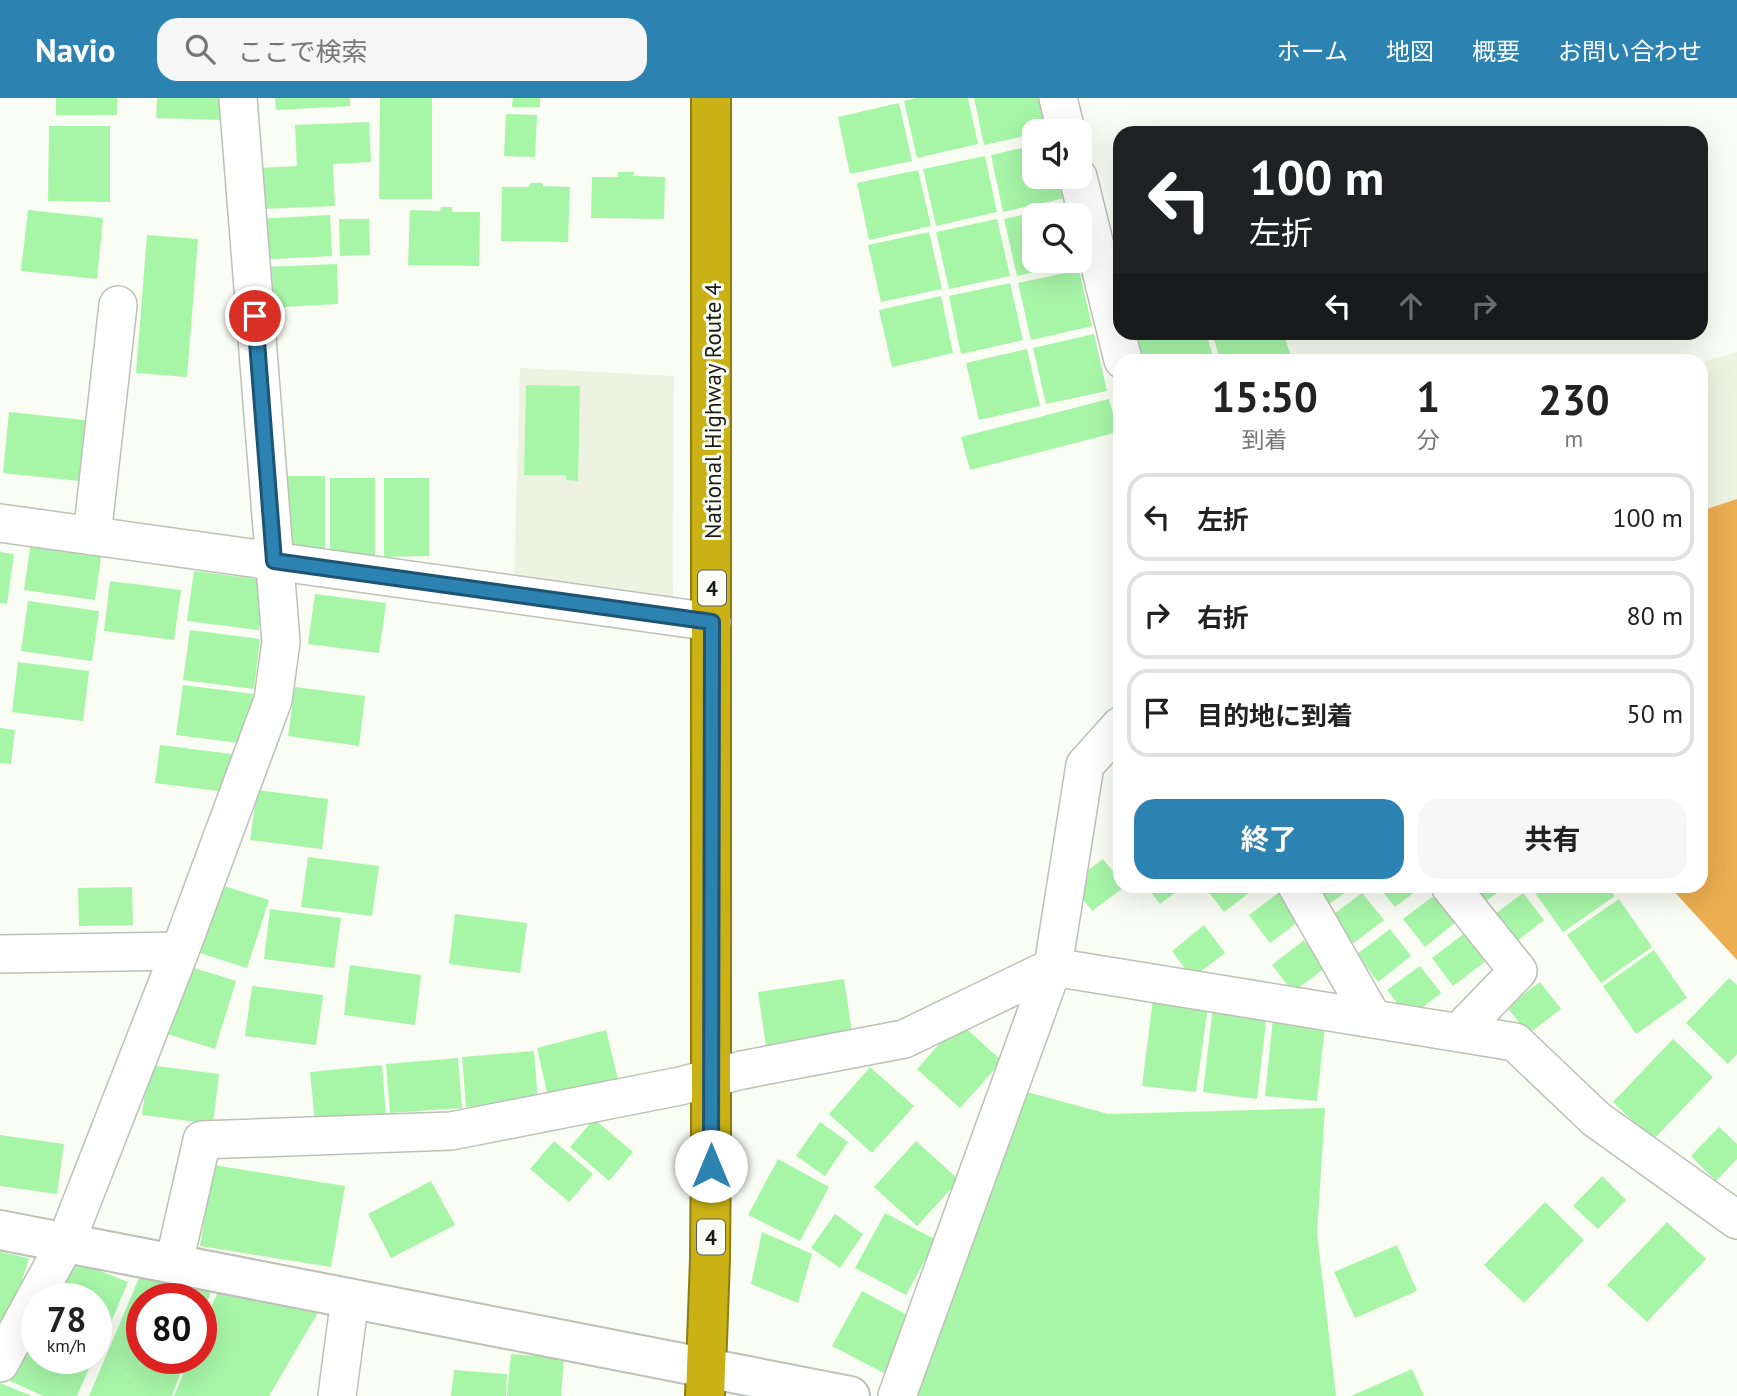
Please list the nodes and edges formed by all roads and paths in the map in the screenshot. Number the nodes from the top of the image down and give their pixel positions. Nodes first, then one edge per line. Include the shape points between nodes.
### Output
1 (238, 98) edge
2 (711, 98) edge
3 (1058, 98) edge
4 (1063, 119) edge
5 (1081, 189) edge
6 (118, 306) dead end
7 (1113, 319) edge
8 (0, 523) edge
9 (92, 536) junction
10 (274, 561) junction
11 (712, 622) junction
12 (1113, 734) edge
13 (1301, 893) edge
14 (1456, 893) edge
15 (180, 951) junction
16 (0, 954) edge
17 (1053, 967) junction
18 (1373, 1019) junction
19 (1458, 1033) junction
20 (711, 1077) junction
21 (1737, 1220) edge
22 (0, 1230) edge
23 (66, 1242) junction
24 (174, 1263) junction
25 (350, 1298) junction
26 (0, 1363) edge
27 (705, 1382) edge
28 (337, 1396) edge
29 (850, 1396) edge
30 (897, 1396) edge

1 - 10 street
2 - 11 highway, National Highway Route 4 / 4
3 - 4 street
5 - 7 street
6 - 9 street
8 - 9 street
9 - 10 street
10 - 11 street
10 - 15 street via 281,642 273,700
11 - 20 highway, National Highway Route 4 / 4
12 - 17 street via 1084,765
13 - 18 street
14 - 19 street via 1518,971
15 - 16 street
15 - 23 street
17 - 18 street
17 - 20 street via 904,1039
17 - 30 street
18 - 19 street
19 - 21 street via 1515,1042 1596,1119
20 - 24 street via 451,1130 202,1140
20 - 27 highway, National Highway Route 4 / 4
22 - 23 street
23 - 24 street
23 - 26 street
24 - 25 street
25 - 27 street
25 - 28 street
27 - 29 street

